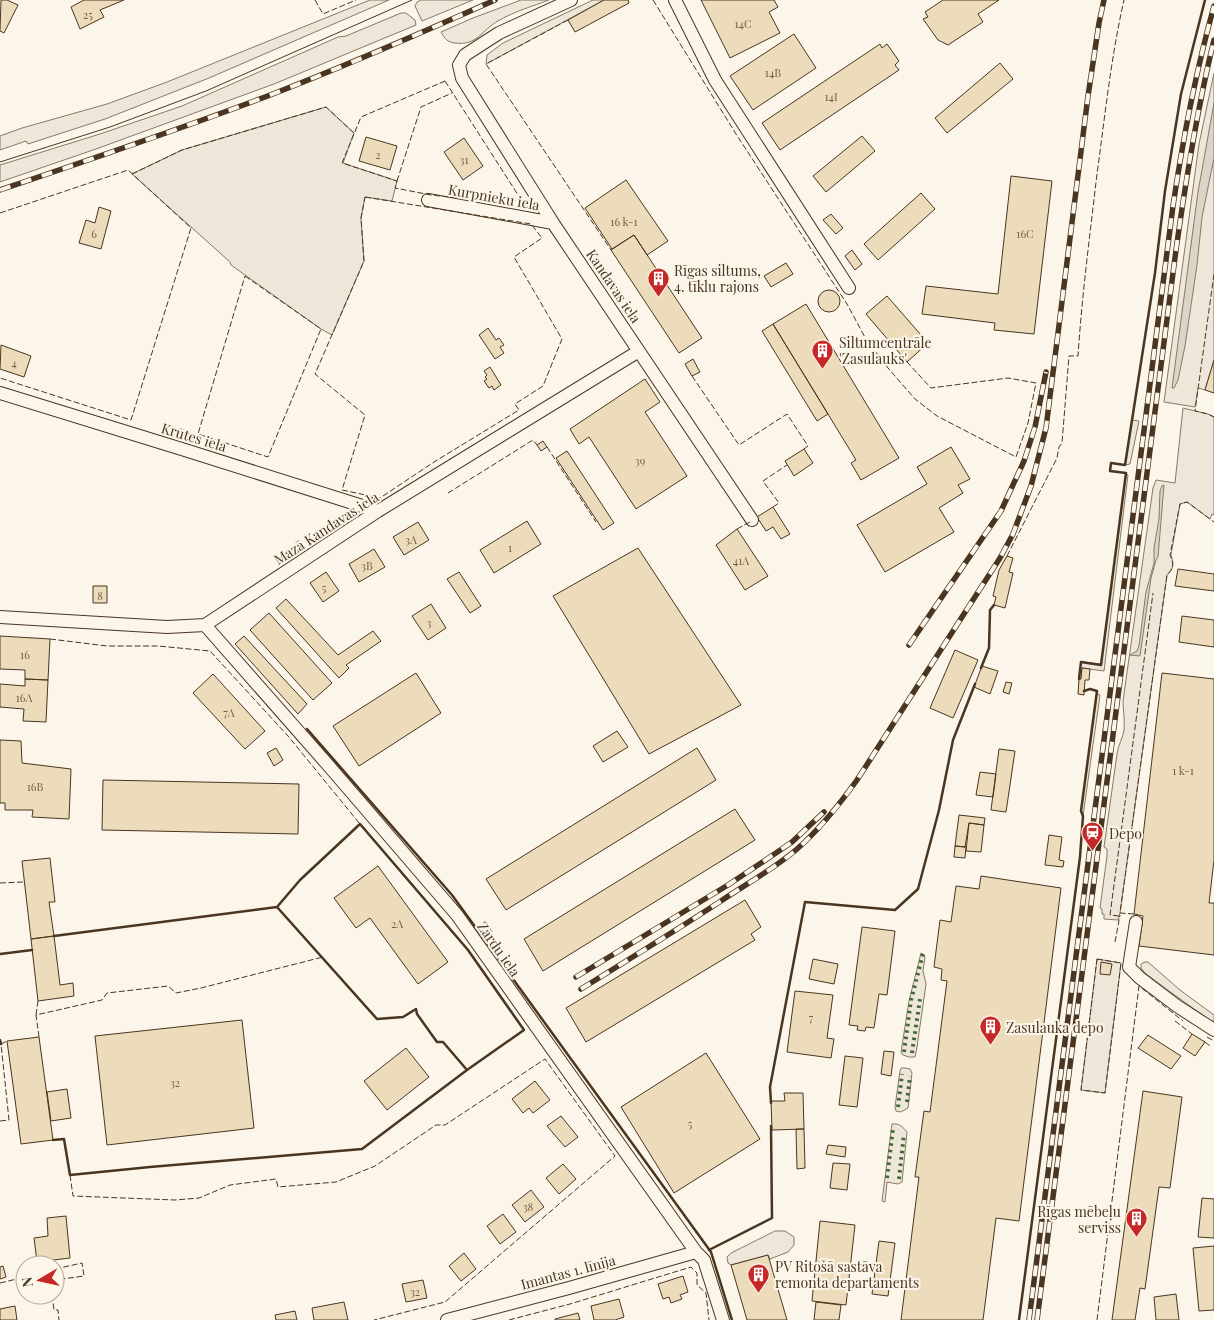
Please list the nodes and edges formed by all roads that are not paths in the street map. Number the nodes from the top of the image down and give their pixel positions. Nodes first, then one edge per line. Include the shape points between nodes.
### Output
1 (570, 0) edge
2 (675, 0) edge
3 (428, 200) dead end
4 (554, 223) junction
5 (849, 288) dead end
6 (639, 351) junction
7 (0, 392) edge
8 (378, 512) junction
9 (752, 520) dead end
10 (0, 617) edge
11 (205, 625) junction
12 (1136, 922) dead end
13 (1214, 1030) edge
14 (696, 1252) junction
15 (447, 1320) edge
16 (723, 1320) edge

1 - 4 street, Kandavas iela via 500,33 466,55 459,65 462,78
2 - 5 street via 715,80
3 - 4 street, Kurpnieku iela
4 - 6 street, Kandavas iela
6 - 8 street, Mazā Kandavas iela
6 - 9 street, Kandavas iela
7 - 8 street, Krūtes iela
8 - 11 street, Mazā Kandavas iela
10 - 11 street via 167,627
11 - 14 street, Zārdu iela via 457,915
12 - 13 street via 1129,967 1162,995
14 - 15 street, Imantas 1. līnija
14 - 16 street, Zārdu iela via 704,1260

